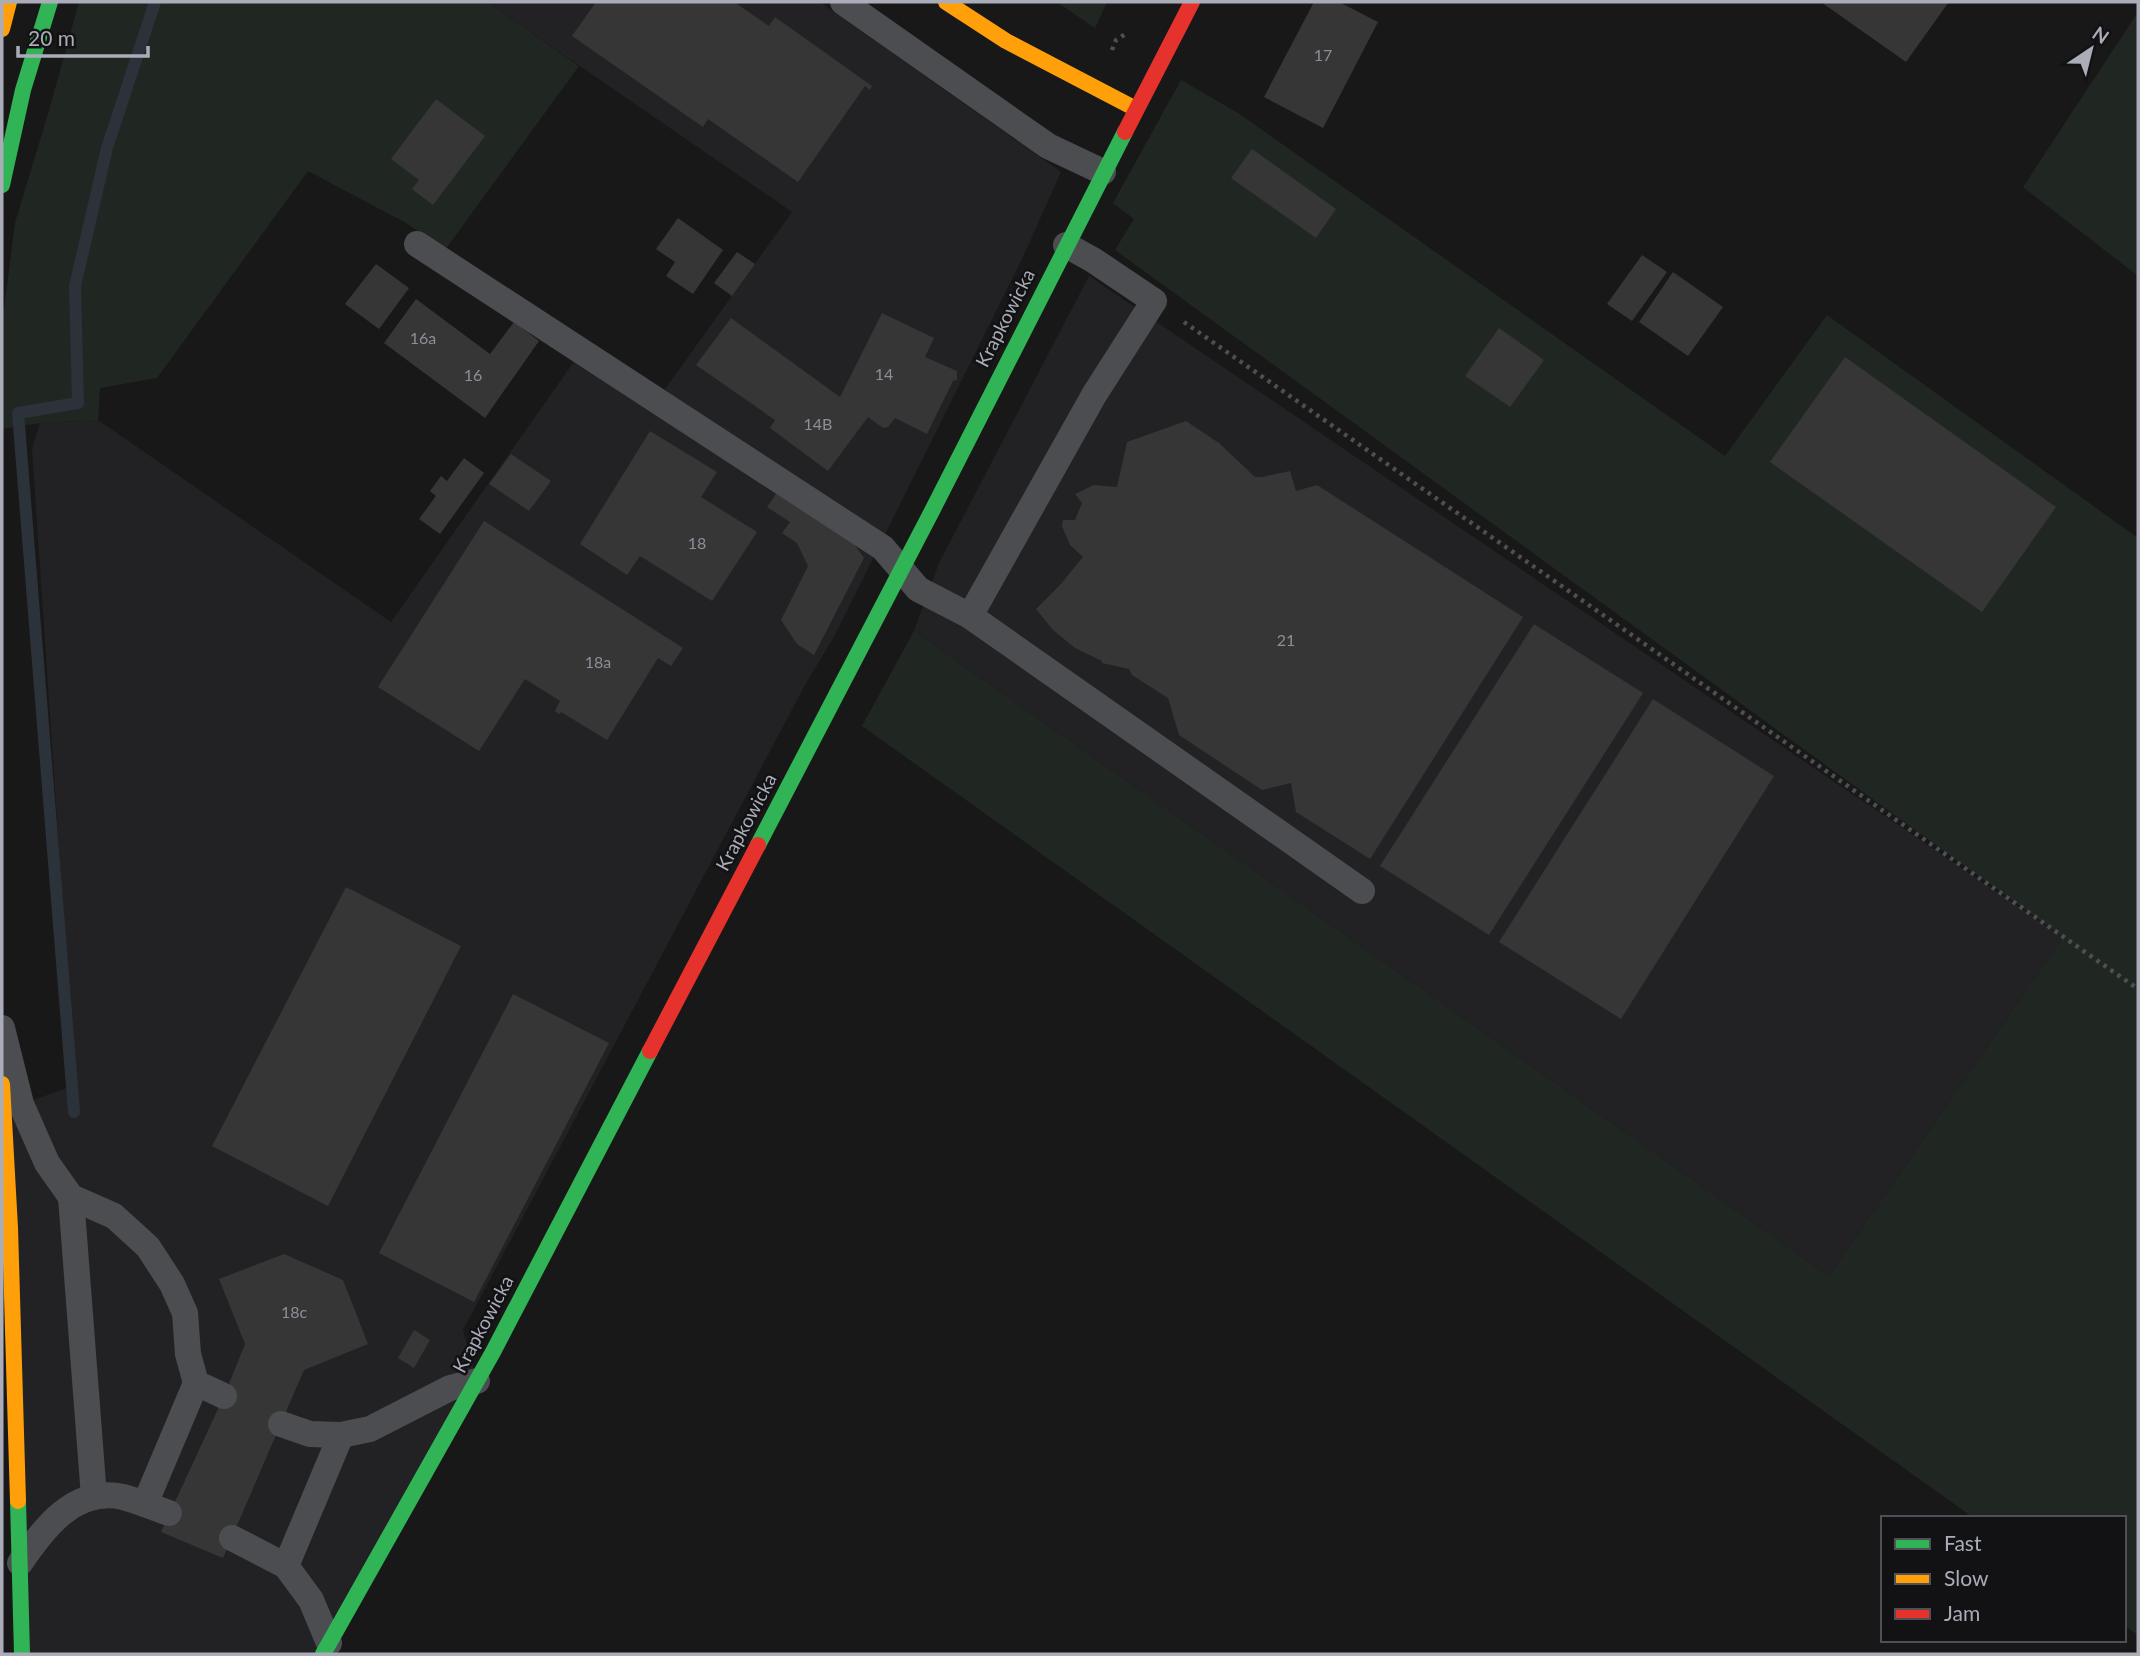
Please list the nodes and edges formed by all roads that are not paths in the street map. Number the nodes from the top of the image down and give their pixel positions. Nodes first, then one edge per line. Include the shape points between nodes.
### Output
1 (9, 2) edge
2 (50, 2) edge
3 (843, 2) edge
4 (946, 2) edge
5 (1192, 2) edge
6 (2, 29) edge
7 (1136, 109) junction
8 (1103, 172) junction
9 (2, 186) edge
10 (417, 244) dead end
11 (1066, 245) junction
12 (901, 570) junction
13 (970, 616) junction
14 (1362, 891) dead end
15 (2, 1028) edge
16 (2, 1084) edge
17 (71, 1197) junction
18 (477, 1381) junction
19 (196, 1383) junction
20 (224, 1396) dead end
21 (281, 1424) dead end
22 (341, 1435) junction
23 (94, 1497) junction
24 (232, 1538) dead end
25 (20, 1563) junction
26 (286, 1566) junction
27 (326, 1649) edge
28 (22, 1654) edge

1 - 6 street
2 - 9 street via 23,90
3 - 8 lane via 1048,146
4 - 7 street via 1006,41
5 - 7 street, Krapkowicka
7 - 8 street, Krapkowicka
8 - 11 street, Krapkowicka
10 - 12 lane via 883,548
11 - 12 street, Krapkowicka
11 - 13 lane via 1154,301 1094,395
12 - 13 lane via 918,589
12 - 18 street, Krapkowicka
13 - 14 lane
15 - 17 lane via 21,1104 47,1163
16 - 25 street
17 - 19 lane via 114,1216 148,1247 185,1313
17 - 23 lane
18 - 22 lane via 450,1388 370,1429
18 - 27 street, Krapkowicka
19 - 20 lane
19 - 23 lane via 157,1509 121,1496
21 - 22 lane via 310,1434
22 - 26 lane
23 - 25 lane via 67,1509 43,1529
24 - 26 lane
25 - 28 street
26 - 27 lane via 311,1600

